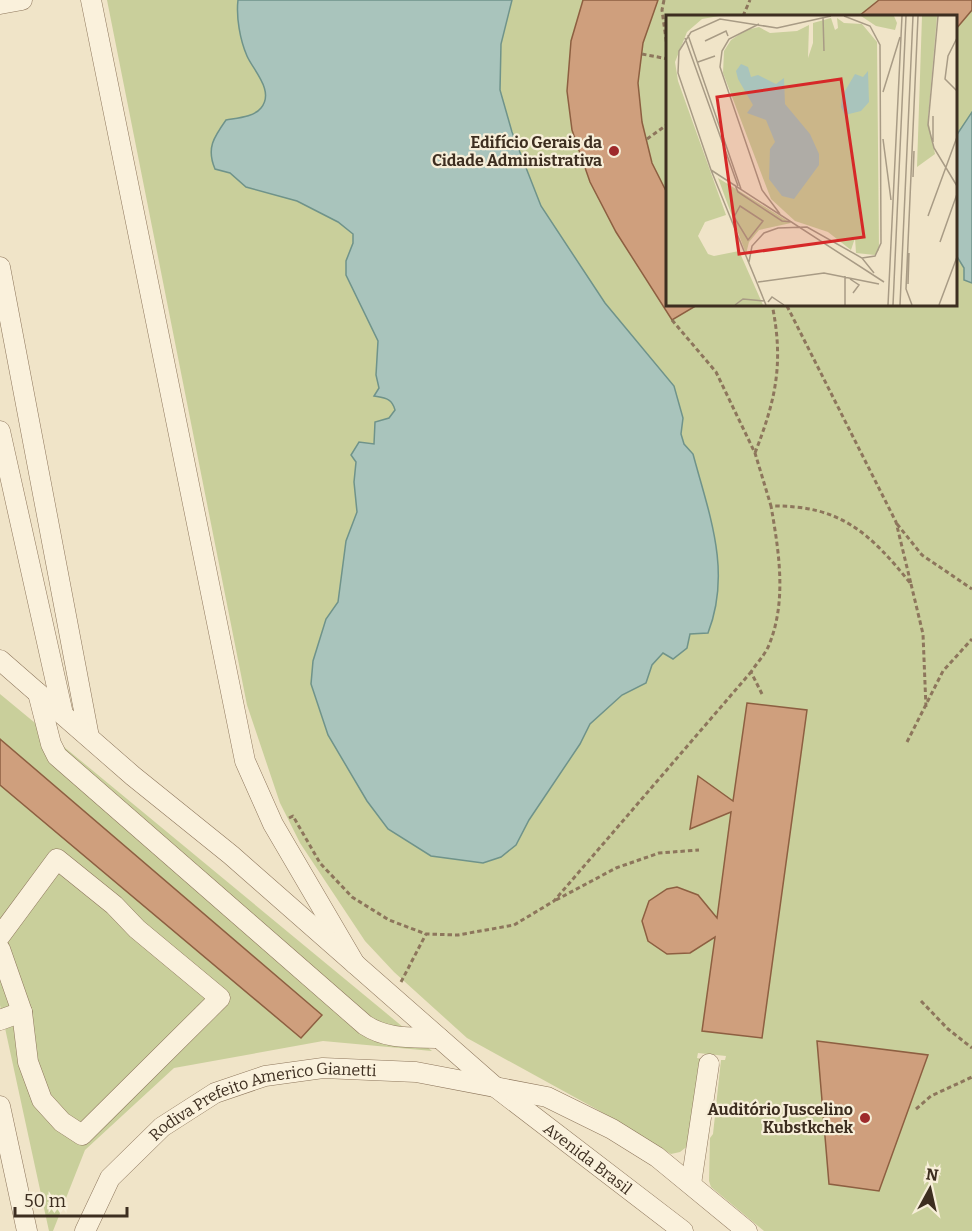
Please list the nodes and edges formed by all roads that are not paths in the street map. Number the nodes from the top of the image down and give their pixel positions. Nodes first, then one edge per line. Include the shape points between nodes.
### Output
1 (22, 0) edge
2 (91, 0) edge
3 (0, 4) edge
4 (0, 267) edge
5 (0, 432) edge
6 (0, 660) edge
7 (38, 693) junction
8 (63, 714) junction
9 (89, 737) junction
10 (0, 936) edge
11 (0, 949) edge
12 (355, 964) junction
13 (4, 977) edge
14 (22, 1012) junction
15 (0, 1020) edge
16 (439, 1038) junction
17 (709, 1064) dead end
18 (494, 1086) junction
19 (0, 1106) edge
20 (691, 1184) junction
21 (27, 1231) edge
22 (85, 1231) edge
23 (683, 1231) edge
24 (747, 1231) edge

1 - 3 street
2 - 12 street via 245,761 273,824
4 - 9 street
5 - 8 street
6 - 7 street, Avenida Brasil
7 - 8 street, Avenida Brasil
7 - 16 street via 57,756 365,1025 390,1037
8 - 9 street, Avenida Brasil
9 - 12 street, Avenida Brasil
10 - 14 street via 57,859 220,999 82,1135 62,1122 42,1100 28,1062
11 - 13 street
12 - 16 street, Avenida Brasil
13 - 14 street
14 - 15 street
16 - 18 street, Avenida Brasil
17 - 20 street
18 - 20 street, Rodiva Prefeito Americo Gianetti via 547,1097 612,1129
18 - 22 street, Rodiva Prefeito Americo Gianetti via 416,1072 323,1068 266,1076 215,1093 162,1127 110,1178
18 - 23 street, Avenida Brasil
19 - 21 street
20 - 24 street, Rodiva Prefeito Americo Gianetti

